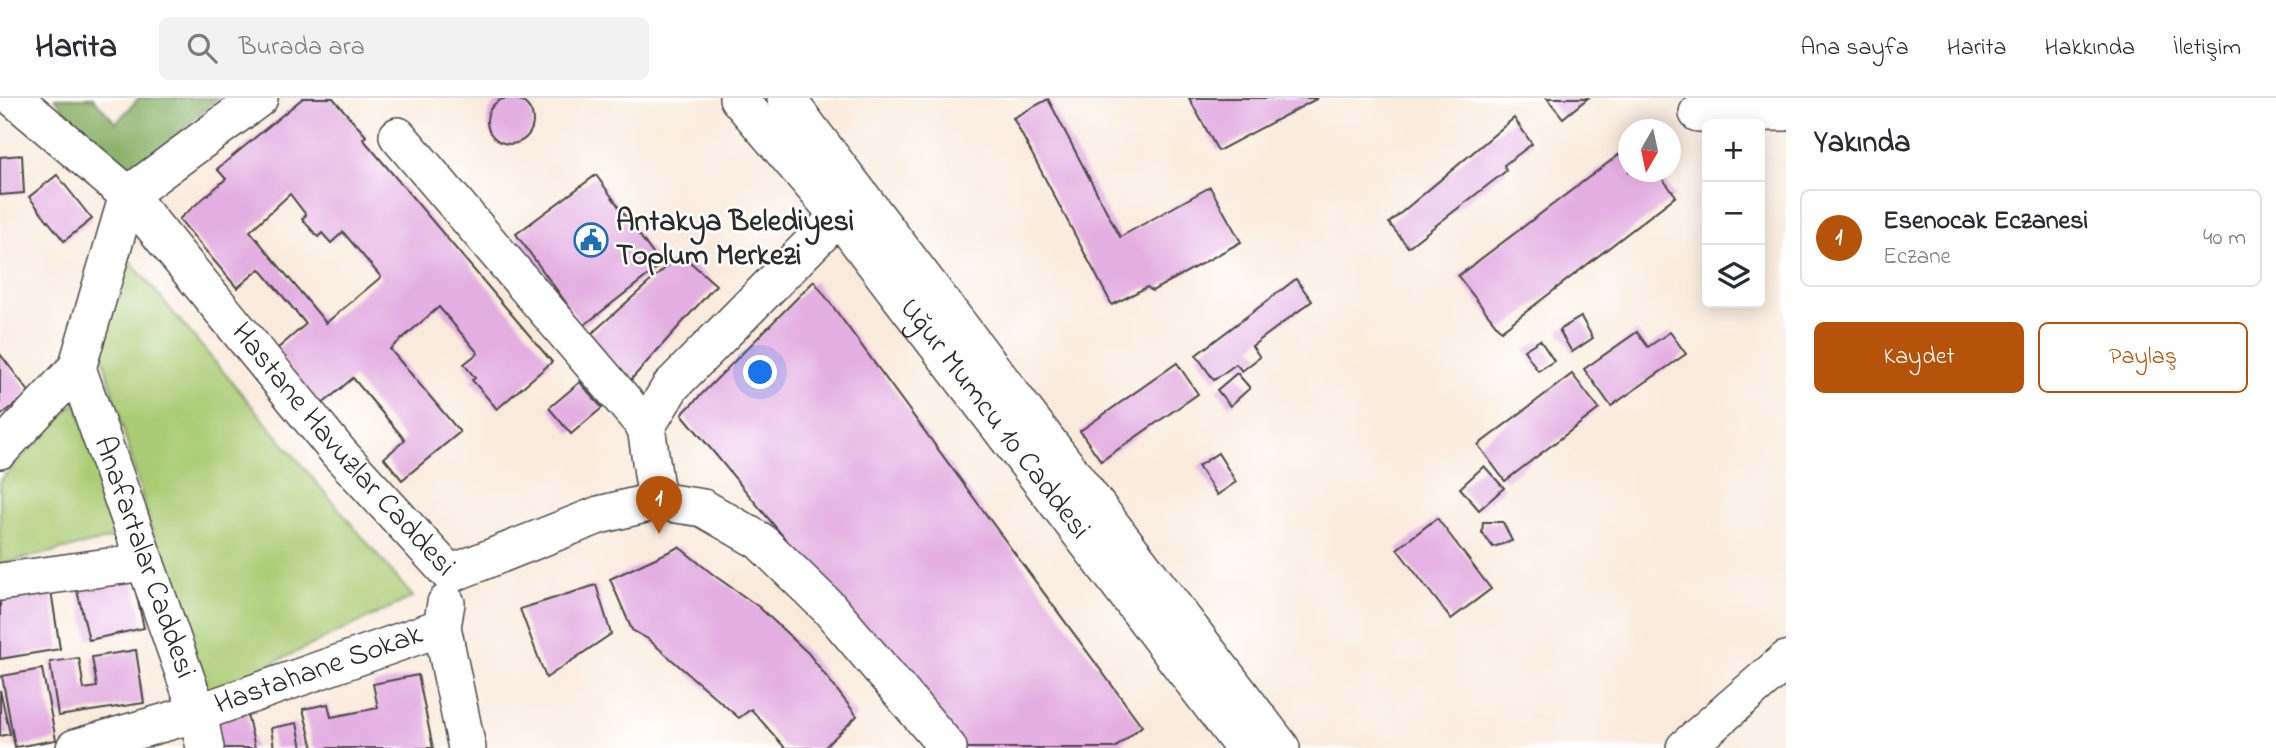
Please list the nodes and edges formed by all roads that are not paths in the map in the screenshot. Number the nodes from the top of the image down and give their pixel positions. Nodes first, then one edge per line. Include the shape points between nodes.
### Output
1 (5, 98) edge
2 (14, 98) edge
3 (259, 98) edge
4 (738, 98) edge
5 (786, 98) edge
6 (0, 103) edge
7 (1786, 112) edge
8 (1698, 113) dead end
9 (398, 136) dead end
10 (128, 195) junction
11 (850, 207) junction
12 (77, 368) junction
13 (646, 427) junction
14 (0, 450) edge
15 (657, 501) junction
16 (145, 562) junction
17 (450, 574) junction
18 (0, 582) edge
19 (442, 627) junction
20 (1786, 660) edge
21 (202, 731) edge
22 (75, 748) edge
23 (467, 748) edge
24 (948, 748) edge
25 (1244, 748) edge
26 (1281, 748) edge
27 (1685, 748) edge

1 - 6 street
2 - 10 street, Hastane Havuzlar Caddesi
3 - 10 street
4 - 11 street, Uğur Mumcu 10 Caddesi
5 - 11 street, Uğur Mumcu 10 Caddesi
7 - 8 street
9 - 13 street
10 - 12 street
10 - 17 street, Hastane Havuzlar Caddesi via 339,453
11 - 13 street via 671,386
11 - 25 street, Uğur Mumcu 10 Caddesi
11 - 26 street, Uğur Mumcu 10 Caddesi
12 - 14 street
12 - 16 street, Anafartalar Caddesi
13 - 15 street
15 - 17 street, Hastane Havuzlar Caddesi via 599,514
15 - 24 street, Hastane Havuzlar Caddesi via 703,508 760,541 829,608
16 - 18 street
16 - 21 street, Anafartalar Caddesi
17 - 19 street
19 - 21 street, Hastahane Sokak
19 - 23 street
20 - 27 street
21 - 22 street, Hastahane Sokak

